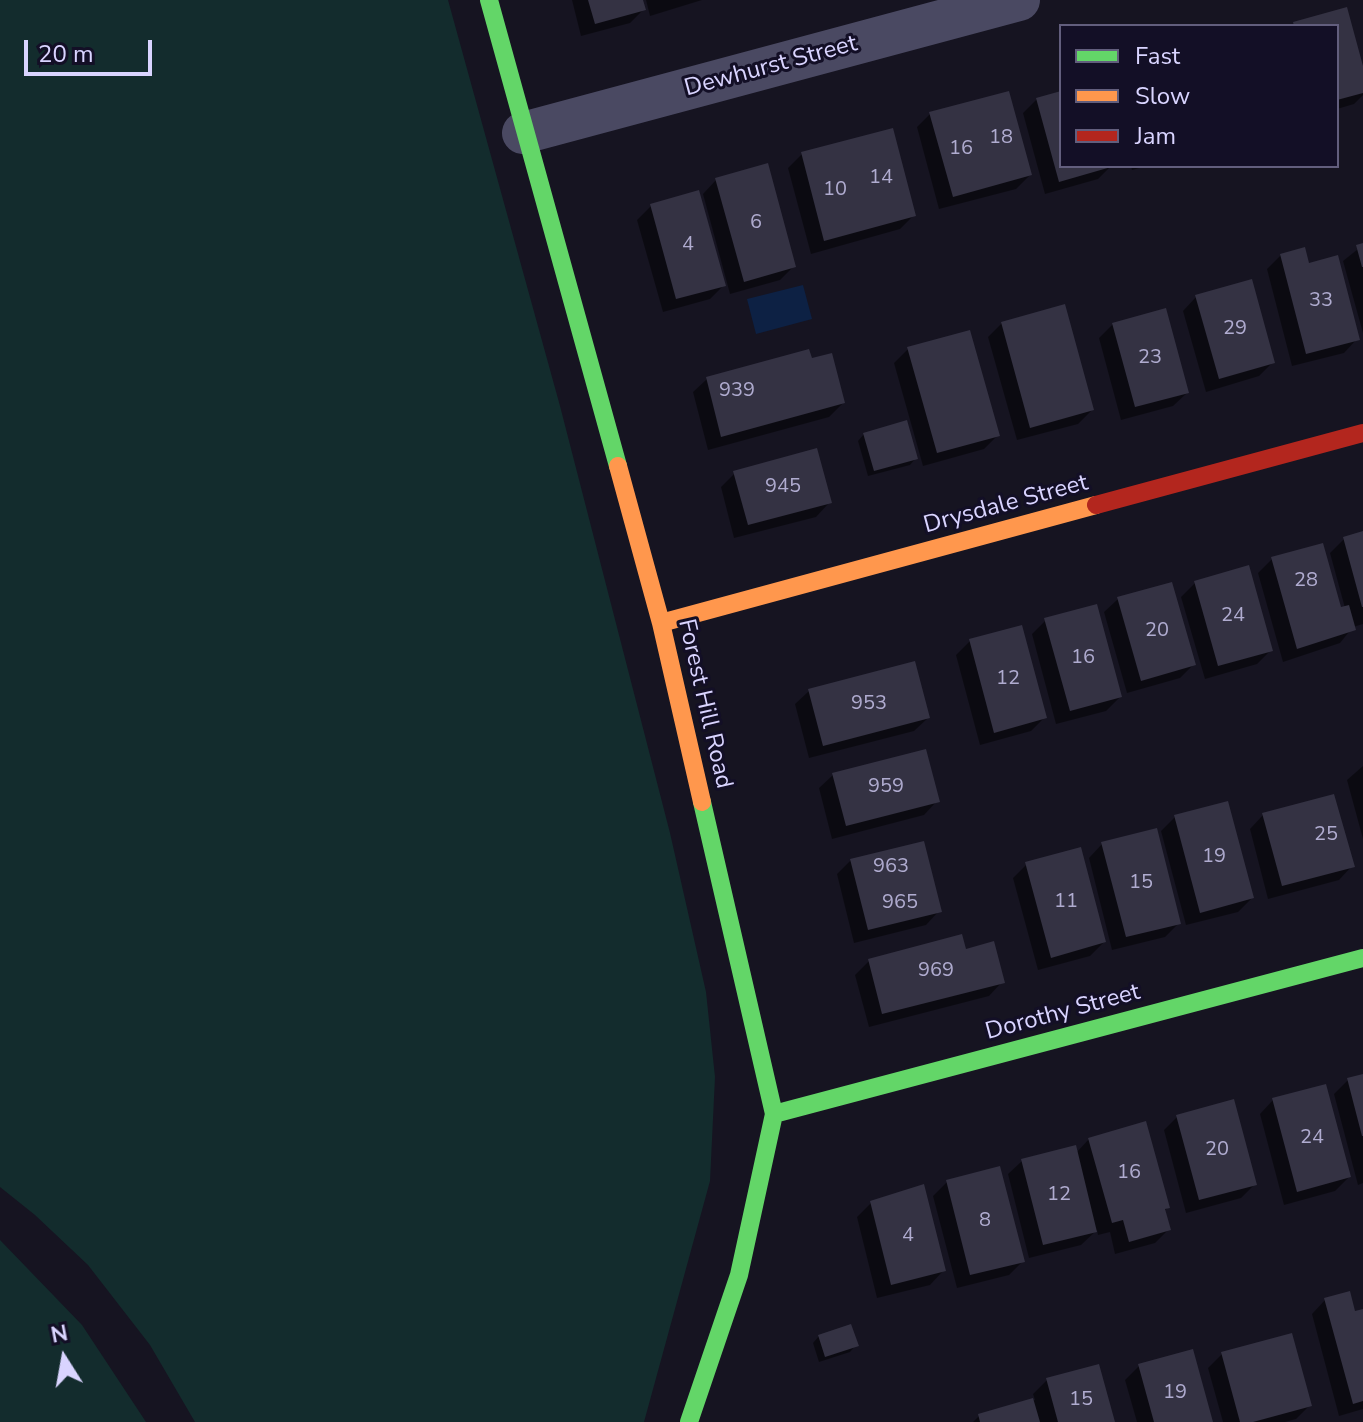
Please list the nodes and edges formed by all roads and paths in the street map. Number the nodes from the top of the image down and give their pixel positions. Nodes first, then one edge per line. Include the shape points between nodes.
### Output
1 (489, 0) edge
2 (1019, 0) edge
3 (523, 133) junction
4 (1363, 433) edge
5 (661, 623) junction
6 (1363, 958) edge
7 (774, 1114) junction
8 (689, 1422) edge

1 - 3 street, Forest Hill Road
2 - 3 street, Dewhurst Street
3 - 5 street, Forest Hill Road
4 - 5 street, Drysdale Street
5 - 7 street, Forest Hill Road
6 - 7 street, Dorothy Street
7 - 8 street, Forest Hill Road via 739,1275

